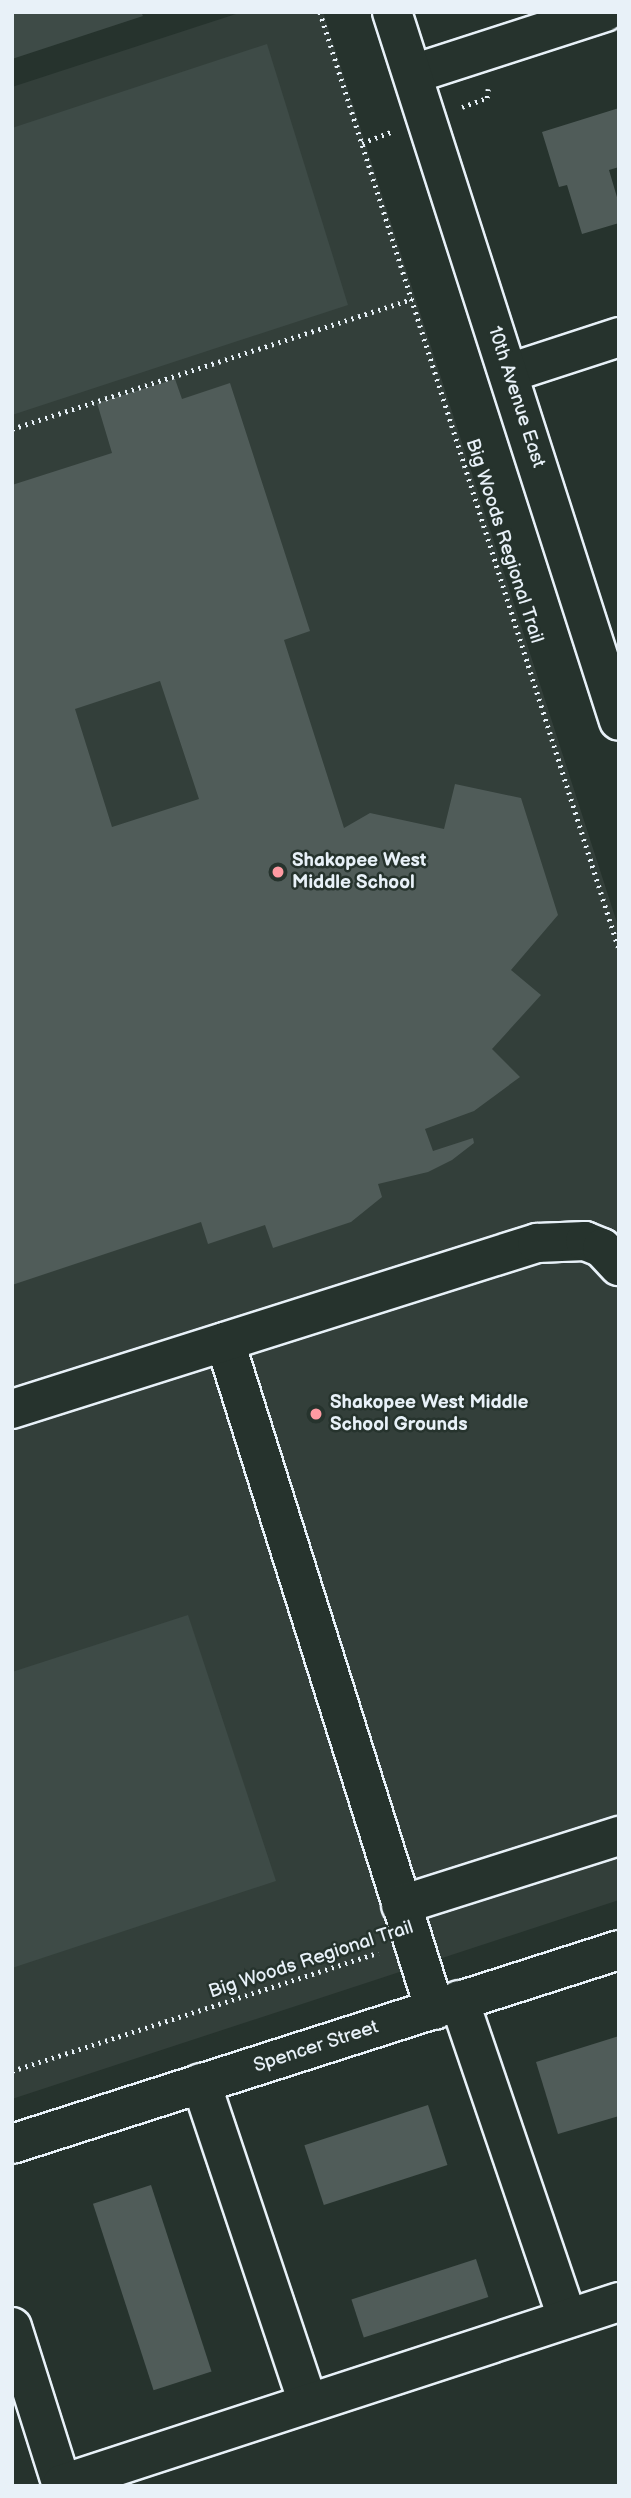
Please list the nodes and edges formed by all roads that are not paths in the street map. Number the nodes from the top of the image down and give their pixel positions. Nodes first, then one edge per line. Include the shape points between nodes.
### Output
1 (393, 12) edge
2 (605, 12) edge
3 (413, 74) junction
4 (619, 337) edge
5 (509, 373) junction
6 (612, 676) edge
7 (619, 721) edge
8 (619, 1266) edge
9 (225, 1342) junction
10 (12, 1409) edge
11 (619, 1836) edge
12 (401, 1905) junction
13 (619, 1950) edge
14 (447, 2005) junction
15 (201, 2083) junction
16 (12, 2144) edge
17 (619, 2302) edge
18 (567, 2318) junction
19 (12, 2327) edge
20 (308, 2402) junction
21 (62, 2485) edge

1 - 3 street, 10th Avenue East
2 - 3 street
3 - 5 street, 10th Avenue East
4 - 5 street
5 - 6 street, 10th Avenue East
6 - 7 street, 10th Avenue East
8 - 9 street via 602,1248 585,1241 537,1243
9 - 10 street
9 - 12 street
11 - 12 street
12 - 14 street via 413,1941
13 - 14 street, Spencer Street
14 - 15 street, Spencer Street
14 - 18 street
15 - 16 street, Spencer Street
15 - 20 street
17 - 18 street
18 - 20 street
19 - 21 street
20 - 21 street

